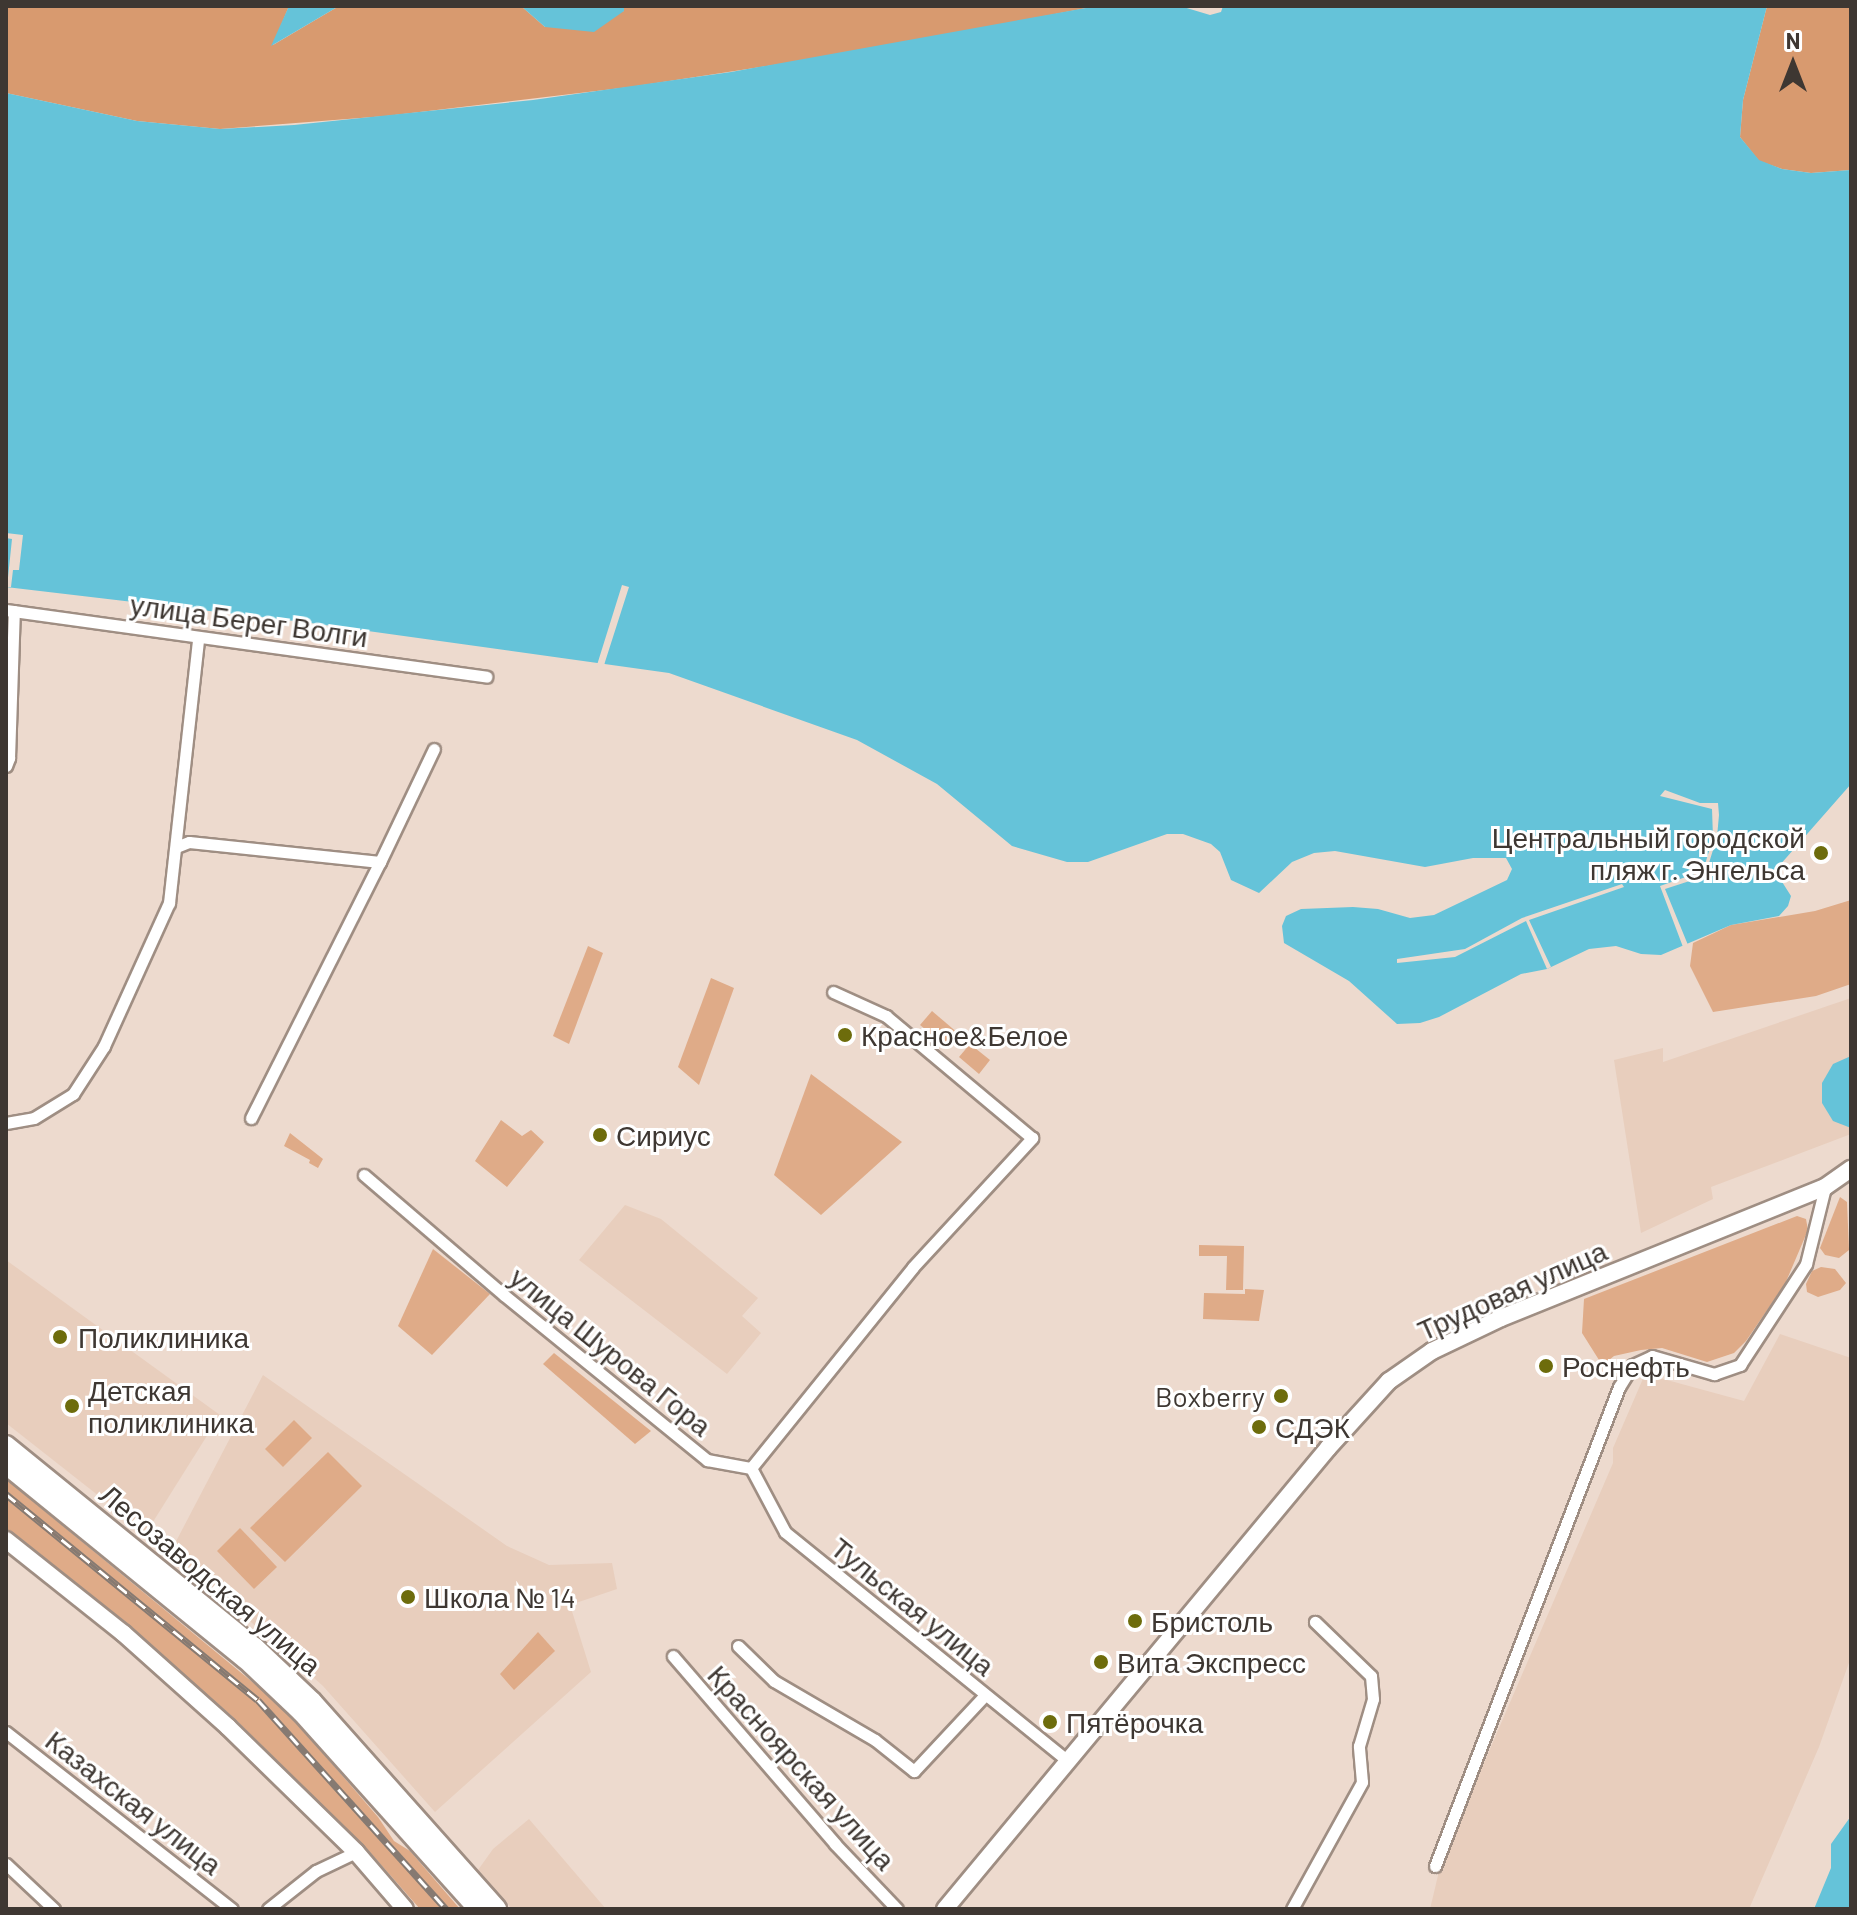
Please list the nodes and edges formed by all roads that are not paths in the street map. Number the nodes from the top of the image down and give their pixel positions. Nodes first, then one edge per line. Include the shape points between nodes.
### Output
1 (10, 611) edge
2 (198, 639) junction
3 (486, 677) dead end
4 (434, 749) dead end
5 (6, 766) edge
6 (176, 847) junction
7 (380, 862) junction
8 (833, 992) dead end
9 (251, 1118) dead end
10 (6, 1123) edge
11 (1851, 1169) edge
12 (364, 1175) dead end
13 (1825, 1187) junction
14 (6, 1445) edge
15 (6, 1465) edge
16 (751, 1468) junction
17 (6, 1540) edge
18 (1315, 1622) dead end
19 (738, 1646) dead end
20 (673, 1656) dead end
21 (985, 1695) junction
22 (6, 1732) edge
23 (1068, 1761) junction
24 (356, 1852) junction
25 (6, 1864) edge
26 (1435, 1866) dead end
27 (54, 1909) edge
28 (232, 1909) edge
29 (268, 1909) edge
30 (405, 1909) edge
31 (478, 1909) edge
32 (497, 1909) edge
33 (897, 1909) edge
34 (945, 1909) edge
35 (1292, 1909) edge

1 - 2 street, улица Берег Волги
1 - 5 street
2 - 3 street, улица Берег Волги
2 - 6 street
4 - 7 street
6 - 7 street via 189,842
6 - 10 street via 169,903 104,1046 73,1094 34,1118
7 - 9 street
8 - 16 street via 886,1016 1032,1138 913,1267
11 - 13 main road, Трудовая улица
12 - 16 street, улица Шурова Гора via 707,1460
13 - 23 main road, Трудовая улица via 1501,1318 1432,1351 1389,1381
13 - 26 street via 1806,1264 1740,1365 1714,1374 1652,1356 1633,1365 1619,1387
14 - 32 main road, Лесозаводская улица via 255,1647 312,1701
15 - 31 main road, Лесозаводская улица via 245,1659 301,1712
16 - 21 street, Тульская улица via 785,1532
17 - 24 main road via 168,1672
18 - 35 street via 1371,1676 1373,1699 1359,1746 1362,1782
19 - 21 street via 774,1681 875,1740 914,1771
20 - 33 street, Красноярская улица
21 - 23 street, Тульская улица
22 - 28 street, Казахская улица
23 - 34 main road, Трудовая улица
24 - 29 street via 316,1871
24 - 30 main road
25 - 27 street

